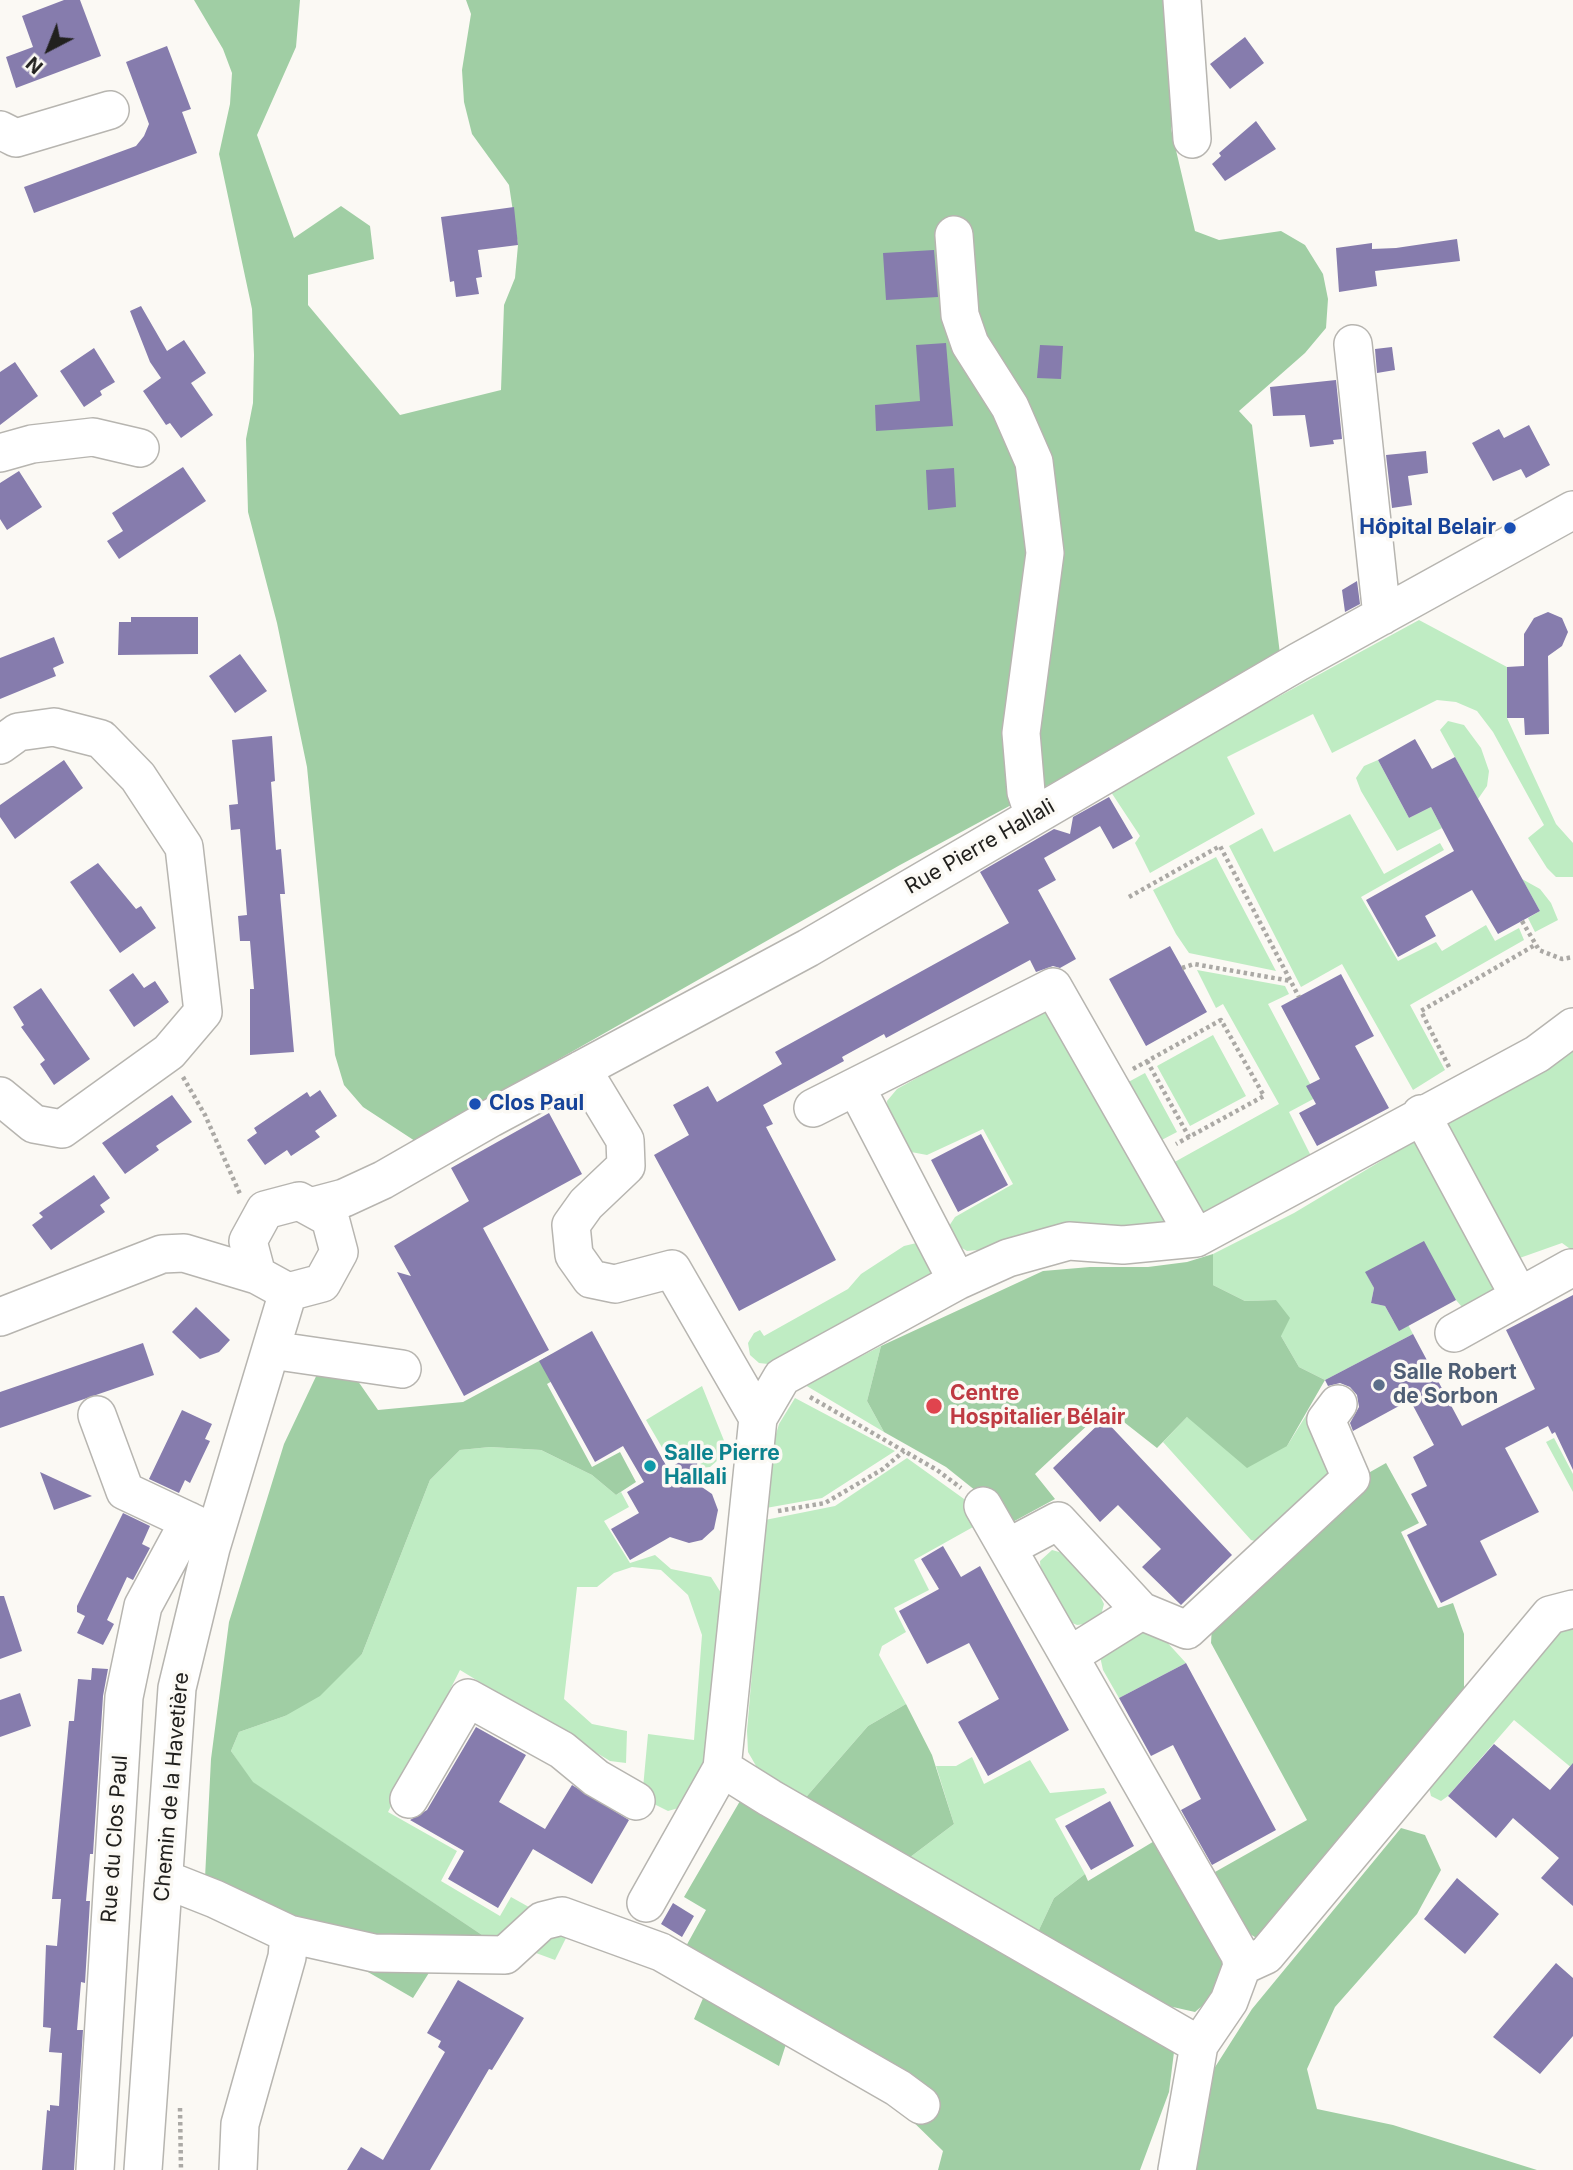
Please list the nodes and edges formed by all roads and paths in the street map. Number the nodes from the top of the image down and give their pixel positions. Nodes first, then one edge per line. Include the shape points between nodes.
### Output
1 (1182, 0) edge
2 (110, 110) dead end
3 (0, 130) edge
4 (1192, 139) dead end
5 (954, 235) dead end
6 (1353, 344) dead end
7 (140, 448) dead end
8 (0, 453) edge
9 (1573, 510) edge
10 (1382, 616) junction
11 (0, 745) edge
12 (1034, 816) junction
13 (1129, 897) dead end
14 (1522, 921) dead end
15 (1535, 945) junction
16 (1573, 957) edge
17 (1182, 968) dead end
18 (1291, 981) junction
19 (1299, 997) dead end
20 (1573, 1027) edge
21 (169, 1052) junction
22 (1147, 1061) junction
23 (582, 1069) junction
24 (1108, 1083) junction
25 (856, 1087) junction
26 (1462, 1093) junction
27 (0, 1096) edge
28 (813, 1108) dead end
29 (1420, 1114) junction
30 (1189, 1136) junction
31 (1150, 1158) junction
32 (383, 1180) junction
33 (310, 1207) junction
34 (258, 1214) junction
35 (1196, 1238) junction
36 (339, 1252) junction
37 (184, 1253) junction
38 (1571, 1268) dead end
39 (957, 1281) junction
40 (272, 1283) junction
41 (1520, 1296) junction
42 (0, 1317) edge
43 (1454, 1333) dead end
44 (271, 1350) junction
45 (402, 1369) dead end
46 (805, 1394) dead end
47 (1338, 1404) dead end
48 (97, 1415) dead end
49 (758, 1418) junction
50 (904, 1451) junction
51 (983, 1506) joint
52 (772, 1513) dead end
53 (202, 1528) junction
54 (1007, 1548) junction
55 (1573, 1609) edge
56 (1141, 1611) junction
57 (1069, 1656) junction
58 (722, 1768) junction
59 (409, 1799) dead end
60 (636, 1801) dead end
61 (163, 1884) junction
62 (646, 1903) dead end
63 (289, 1934) junction
64 (109, 1938) junction
65 (159, 1943) junction
66 (1242, 1966) junction
67 (1199, 2045) junction
68 (180, 2100) dead end
69 (921, 2105) dead end
70 (95, 2170) edge
71 (143, 2170) edge
72 (181, 2170) edge
73 (238, 2170) edge
74 (1177, 2170) edge

1 - 4 street
2 - 3 street via 16,138
5 - 12 street via 960,315 970,344 1010,407 1034,462 1045,553 1021,733 1026,792
6 - 10 street
7 - 8 street via 93,437
9 - 10 street, Rue Pierre Hallali
10 - 12 street, Rue Pierre Hallali
11 - 21 street via 18,732 54,727 101,738 138,777 184,847 203,1012
12 - 23 street, Rue Pierre Hallali via 808,948
13 - 18 path via 1220,846
14 - 15 path
15 - 16 path via 1562,959
15 - 26 path via 1421,1011
17 - 18 path via 1194,964
18 - 19 path
20 - 26 street via 1537,1054
21 - 27 street via 62,1129 34,1124
21 - 34 path
22 - 24 path
22 - 30 path
22 - 30 path via 1221,1020 1264,1096
23 - 32 street, Rue Pierre Hallali
23 - 49 street via 625,1140 626,1166 571,1224 574,1255 591,1279 615,1284 672,1269
24 - 25 street via 1054,987
24 - 31 street
25 - 28 street
25 - 39 street
26 - 29 street
29 - 35 street
29 - 41 street
30 - 31 path
31 - 35 street
32 - 33 street, Rue Pierre Hallali
32 - 36 street, Rue Pierre Hallali via 352,1216
33 - 34 street via 299,1200
33 - 36 street via 330,1218
34 - 37 street
34 - 40 street via 248,1241
35 - 39 street via 1123,1245 1069,1241 1008,1258
36 - 40 street via 322,1283
37 - 40 street
37 - 42 street via 162,1254
38 - 41 street
39 - 49 street via 782,1377
40 - 44 street, Chemin de la Havetière
41 - 43 street
44 - 45 street
44 - 53 street, Chemin de la Havetière
46 - 50 path
47 - 56 street via 1326,1420 1351,1478 1187,1629
48 - 53 street via 125,1491
49 - 58 street
50 - 51 path
50 - 52 path via 825,1503
51 - 54 street
53 - 61 street, Chemin de la Havetière via 177,1688
53 - 64 street, Rue du Clos Paul via 143,1606 124,1697
54 - 56 street via 1058,1521
54 - 57 street
55 - 66 street via 1550,1615 1266,1955
56 - 57 street
57 - 66 street via 1240,1955
58 - 62 street
58 - 67 street
59 - 60 street via 468,1698 562,1750 596,1778
61 - 63 street via 177,1884 215,1899
61 - 65 street, Chemin de la Havetière
63 - 69 street via 374,1953 505,1955 542,1921 562,1916 661,1952
63 - 73 street via 287,1957 240,2124
64 - 65 street
64 - 70 street, Rue du Clos Paul
65 - 71 street, Chemin de la Havetière
66 - 67 street via 1229,2001
67 - 74 street
68 - 72 path

